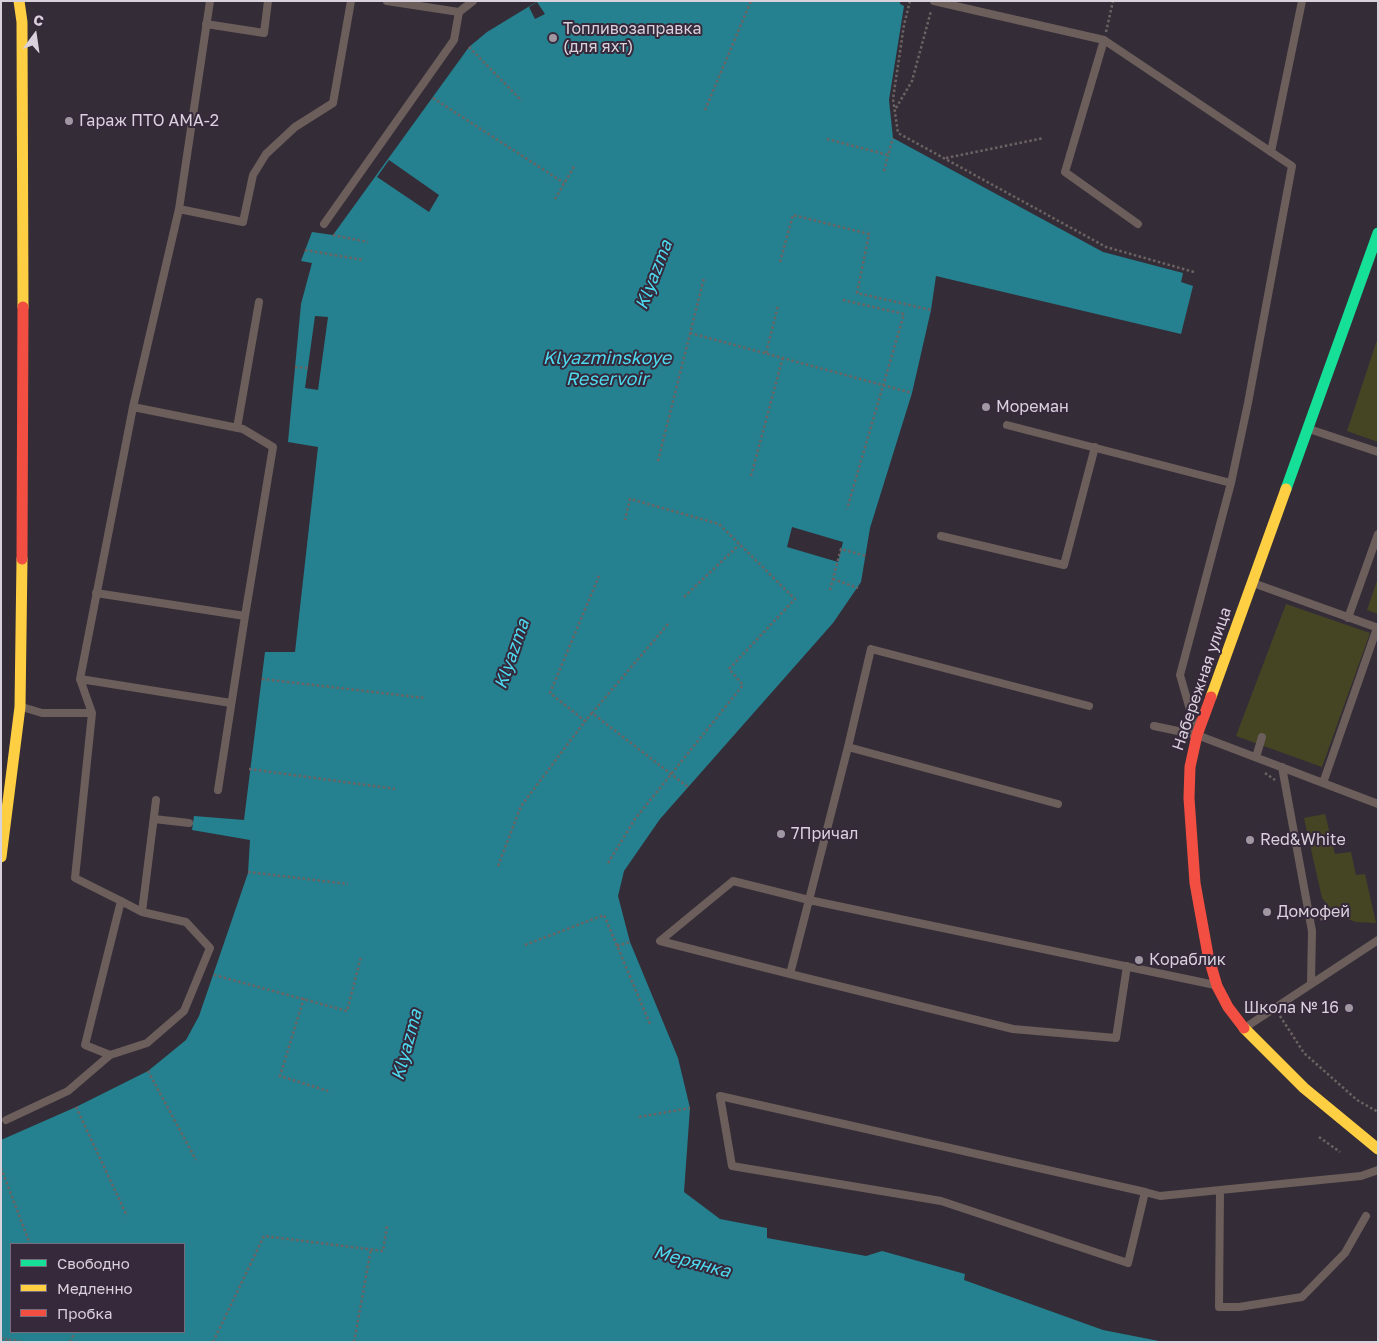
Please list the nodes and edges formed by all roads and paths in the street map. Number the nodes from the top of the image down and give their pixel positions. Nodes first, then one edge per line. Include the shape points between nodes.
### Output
1 (19, 1) edge
2 (210, 1) edge
3 (268, 1) edge
4 (351, 1) edge
5 (387, 1) edge
6 (474, 1) edge
7 (751, 1) edge
8 (910, 1) edge
9 (934, 1) edge
10 (1113, 1) edge
11 (1302, 1) edge
12 (932, 10) dead end
13 (459, 12) junction
14 (206, 24) junction
15 (1104, 40) junction
16 (469, 47) dead end
17 (433, 98) dead end
18 (522, 101) dead end
19 (705, 110) dead end
20 (895, 110) junction
21 (827, 138) dead end
22 (893, 138) dead end
23 (1044, 138) dead end
24 (1271, 152) junction
25 (888, 154) junction
26 (944, 158) junction
27 (575, 165) dead end
28 (884, 172) dead end
29 (564, 184) junction
30 (554, 199) dead end
31 (179, 209) junction
32 (324, 224) dead end
33 (1138, 224) dead end
34 (1378, 233) edge
35 (333, 236) dead end
36 (368, 242) dead end
37 (305, 250) dead end
38 (363, 260) dead end
39 (780, 262) dead end
40 (1194, 272) dead end
41 (704, 278) dead end
42 (843, 300) dead end
43 (259, 302) dead end
44 (778, 306) dead end
45 (931, 310) dead end
46 (690, 333) junction
47 (766, 353) junction
48 (783, 357) junction
49 (295, 367) dead end
50 (308, 368) dead end
51 (883, 386) junction
52 (912, 393) dead end
53 (133, 407) junction
54 (1007, 425) dead end
55 (237, 428) junction
56 (1309, 429) junction
57 (1095, 447) junction
58 (1378, 452) edge
59 (658, 461) dead end
60 (751, 476) dead end
61 (1231, 484) junction
62 (847, 509) dead end
63 (625, 520) dead end
64 (1378, 534) edge
65 (941, 536) dead end
66 (740, 544) junction
67 (866, 556) dead end
68 (599, 576) dead end
69 (833, 580) junction
70 (1253, 583) junction
71 (858, 588) dead end
72 (830, 590) dead end
73 (96, 593) junction
74 (684, 597) dead end
75 (245, 616) junction
76 (1348, 618) junction
77 (668, 624) dead end
78 (1377, 628) edge
79 (80, 679) junction
80 (262, 679) dead end
81 (425, 698) dead end
82 (231, 703) junction
83 (1089, 706) dead end
84 (20, 707) junction
85 (92, 713) junction
86 (592, 713) junction
87 (585, 720) junction
88 (1154, 726) dead end
89 (1197, 735) junction
90 (1262, 737) dead end
91 (848, 747) junction
92 (1256, 757) junction
93 (1282, 767) junction
94 (249, 769) dead end
95 (1263, 772) dead end
96 (670, 774) junction
97 (1277, 782) dead end
98 (1323, 782) junction
99 (688, 787) dead end
100 (396, 789) dead end
101 (218, 790) dead end
102 (156, 800) dead end
103 (1058, 804) dead end
104 (1378, 804) edge
105 (154, 819) junction
106 (189, 823) dead end
107 (1, 857) edge
108 (608, 863) dead end
109 (498, 866) dead end
110 (248, 872) dead end
111 (348, 884) dead end
112 (809, 900) junction
113 (1317, 900) dead end
114 (121, 901) junction
115 (142, 912) junction
116 (1322, 926) dead end
117 (1378, 940) edge
118 (630, 942) dead end
119 (525, 945) dead end
120 (617, 946) junction
121 (361, 957) dead end
122 (1127, 966) junction
123 (790, 974) junction
124 (214, 975) dead end
125 (1311, 983) junction
126 (1217, 986) junction
127 (304, 998) junction
128 (1279, 1014) dead end
129 (650, 1024) dead end
130 (1244, 1028) junction
131 (110, 1055) junction
132 (148, 1071) dead end
133 (328, 1090) dead end
134 (76, 1107) dead end
135 (690, 1108) dead end
136 (1378, 1112) edge
137 (638, 1118) dead end
138 (6, 1120) dead end
139 (1319, 1137) dead end
140 (1378, 1149) edge
141 (1340, 1152) dead end
142 (196, 1160) dead end
143 (1, 1168) edge
144 (1378, 1170) edge
145 (1220, 1190) junction
146 (1145, 1192) junction
147 (127, 1216) dead end
148 (1366, 1216) dead end
149 (387, 1226) dead end
150 (30, 1243) edge
151 (371, 1249) junction
152 (1, 1338) edge
153 (6, 1340) edge
154 (22, 1342) edge
155 (213, 1342) edge
156 (354, 1342) edge

1 - 84 street via 22,22 24,447
2 - 14 lane
3 - 14 lane via 264,33
4 - 31 lane via 333,103 295,127 266,154 253,175 243,222
5 - 13 lane
6 - 13 lane
7 - 19 path
8 - 20 path via 904,25
9 - 15 lane
10 - 15 path
11 - 24 lane
12 - 20 path via 912,81
13 - 32 lane via 454,40
14 - 31 lane
15 - 24 lane
15 - 33 lane via 1065,172
16 - 18 path
17 - 29 path
20 - 26 path via 898,133
21 - 25 path
22 - 25 path
23 - 26 path
24 - 61 lane via 1292,166
25 - 28 path
26 - 40 path via 1106,247
27 - 29 path
29 - 30 path
31 - 53 lane
34 - 56 street, Набережная улица
35 - 36 path
37 - 38 path
39 - 45 path via 793,215 869,234 857,292
41 - 46 path
42 - 51 path via 904,314
43 - 55 lane
44 - 47 path
46 - 47 path
46 - 59 path
47 - 48 path
48 - 51 path
48 - 60 path
49 - 50 path
51 - 52 path
51 - 62 path
53 - 55 lane
53 - 73 lane
54 - 57 lane
55 - 75 lane via 273,448
56 - 58 lane
56 - 70 street, Набережная улица
57 - 61 lane
57 - 65 lane via 1064,565
61 - 89 lane via 1180,675
63 - 66 path via 630,499 719,524
64 - 76 lane
66 - 74 path
66 - 96 path via 795,599 729,669 744,685
67 - 69 path via 841,549
68 - 87 path via 550,693
69 - 71 path
69 - 72 path
70 - 76 lane
70 - 89 street, Набережная улица
73 - 75 lane
73 - 79 lane
75 - 82 lane
76 - 78 lane
77 - 86 path
78 - 98 lane
79 - 82 lane
79 - 85 lane
80 - 81 path
82 - 101 lane
83 - 91 lane via 871,649
84 - 85 lane via 42,713
84 - 107 street
85 - 114 lane via 75,878
86 - 87 path
86 - 96 path
87 - 109 path via 522,806
88 - 89 lane
89 - 92 lane
89 - 126 street, Набережная улица via 1190,767 1189,798 1195,883 1208,956
90 - 92 lane
91 - 103 lane
91 - 112 lane
92 - 93 lane
93 - 98 lane
93 - 125 lane via 1312,931
94 - 100 path
95 - 97 path
96 - 99 path
96 - 108 path via 635,819
98 - 104 lane
102 - 105 lane
105 - 106 lane
105 - 115 lane
110 - 111 path
112 - 122 lane
112 - 123 lane
112 - 123 lane via 733,881 660,942
113 - 116 path
114 - 115 lane
114 - 131 lane via 85,1045
115 - 131 lane via 186,922 210,948 184,1011 147,1043
117 - 125 lane
118 - 120 path
119 - 120 path via 604,915
120 - 129 path
121 - 127 path via 347,1011
122 - 123 lane via 1116,1038 1013,1029
122 - 126 lane
124 - 127 path
125 - 130 lane
126 - 130 street, Набережная улица
127 - 133 path via 280,1076
128 - 136 path via 1304,1053 1357,1100
130 - 140 street, Набережная улица via 1304,1088
131 - 138 lane via 68,1091
132 - 142 path
134 - 147 path
135 - 137 path
139 - 141 path
143 - 150 path
144 - 145 lane via 1361,1176
145 - 146 lane via 1160,1196
145 - 148 lane via 1219,1307 1302,1297 1345,1253
146 - 146 lane via 1078,1177 720,1096 732,1166 941,1200 1128,1263
149 - 151 path via 383,1251
151 - 155 path via 264,1236
151 - 156 path
152 - 153 path
153 - 154 path

